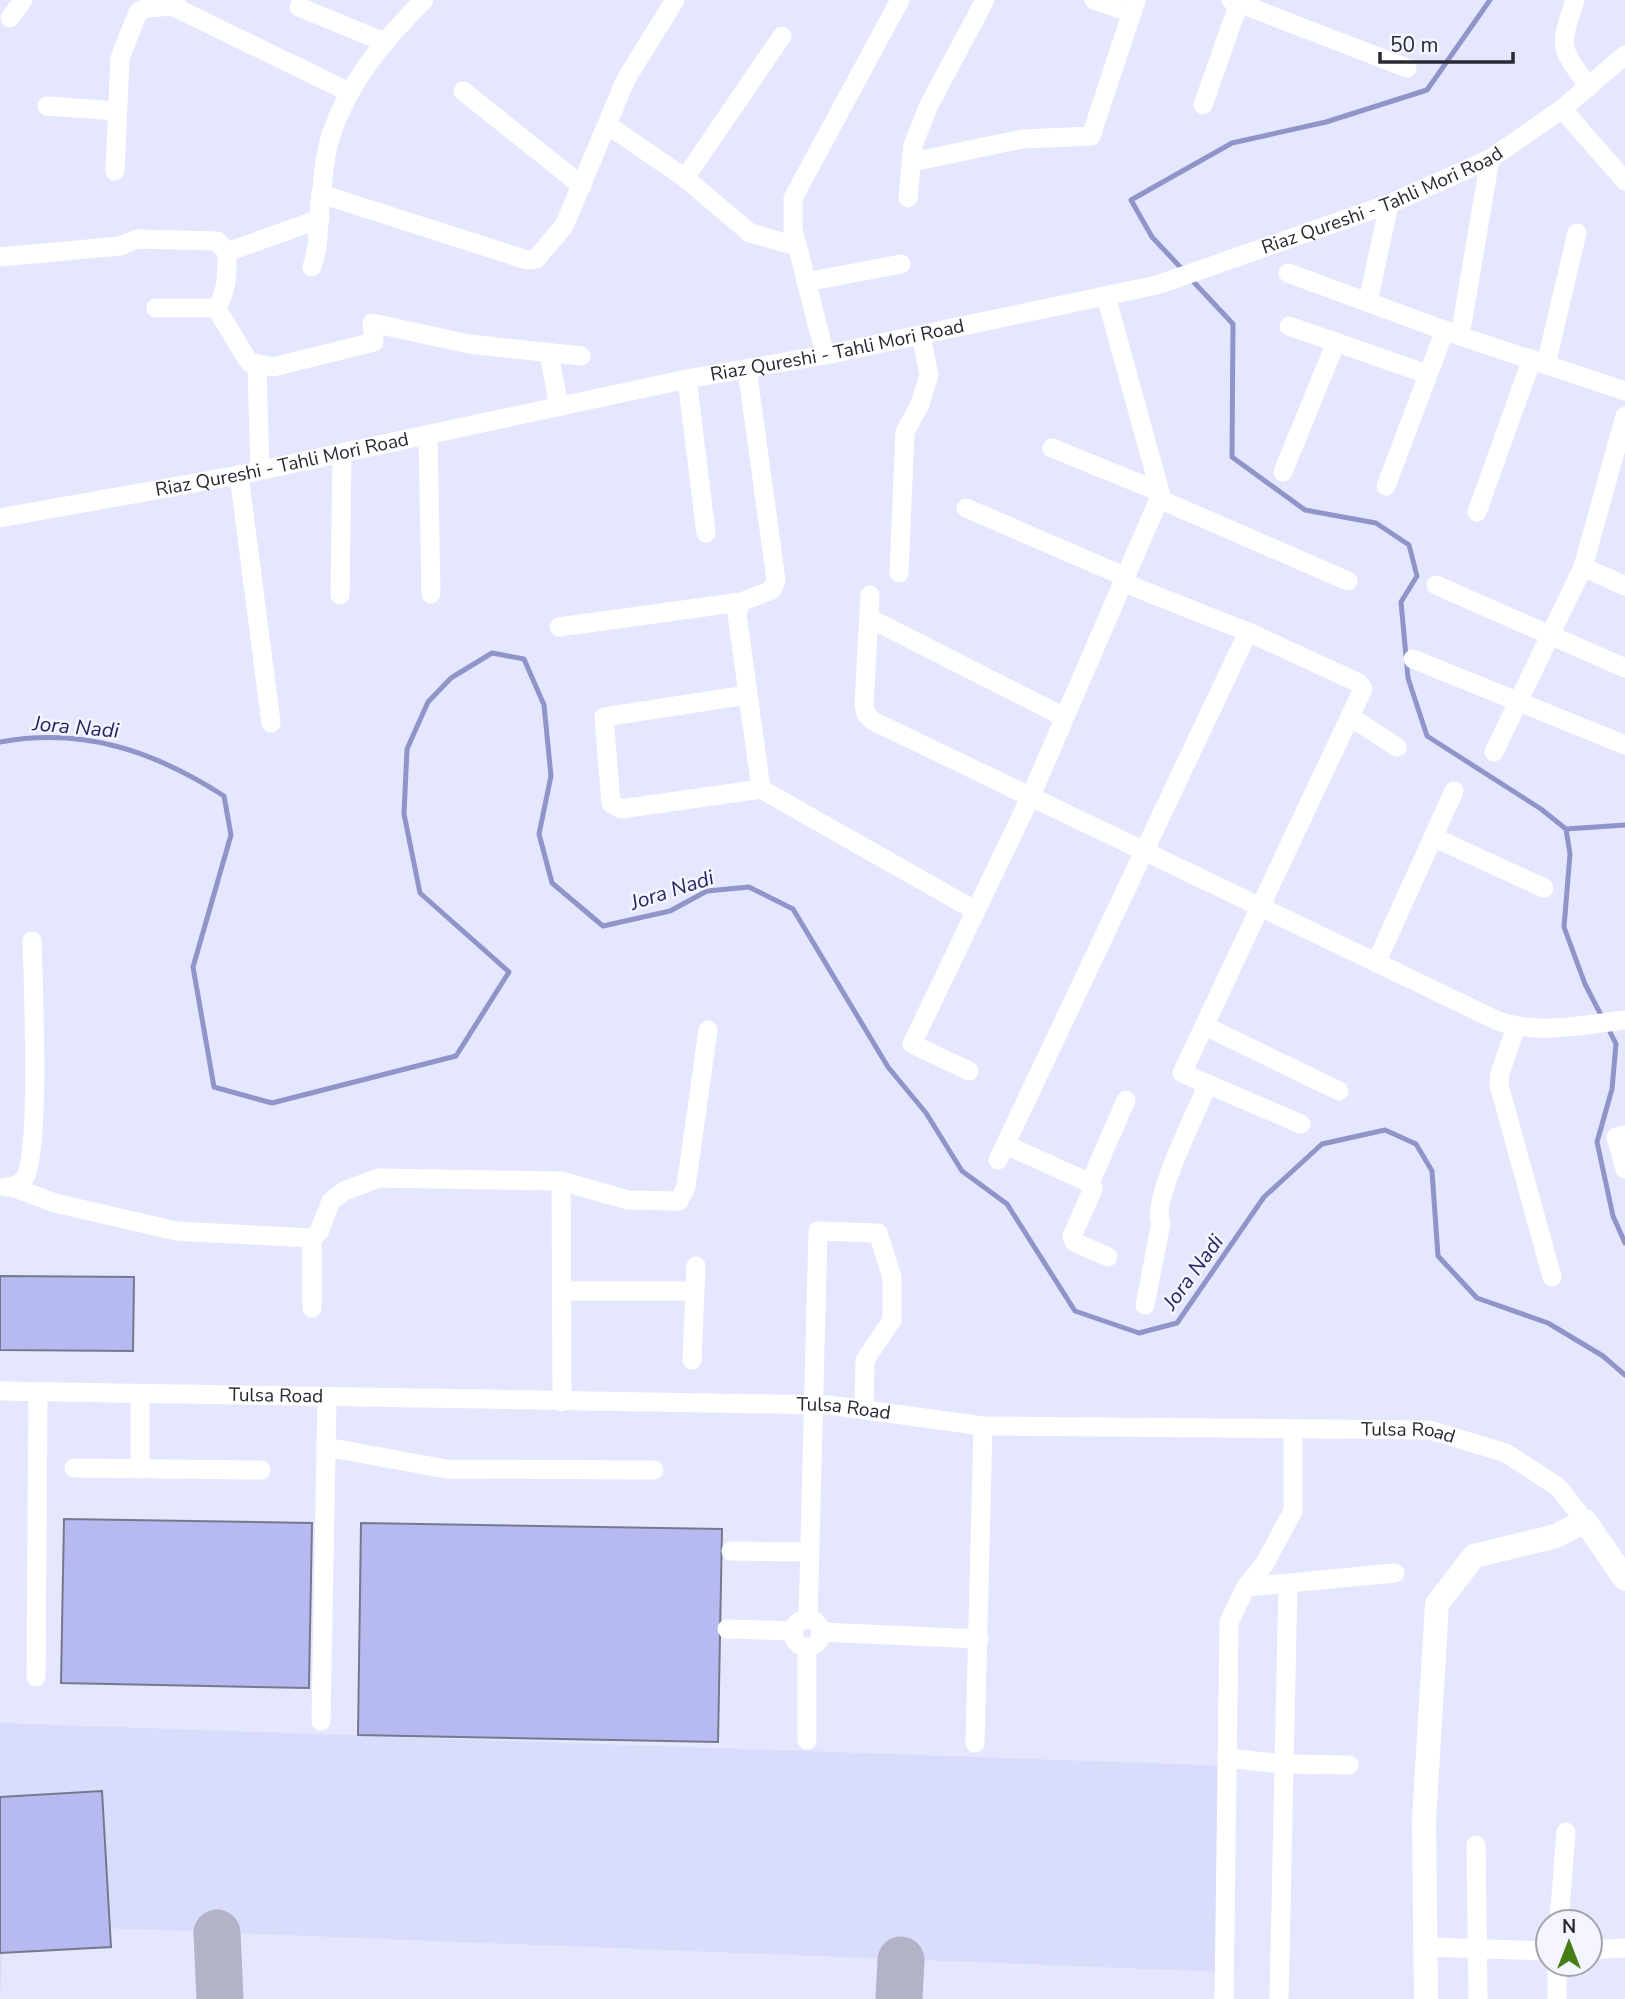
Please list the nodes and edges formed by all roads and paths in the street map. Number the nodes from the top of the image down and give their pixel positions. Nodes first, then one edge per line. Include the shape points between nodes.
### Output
1 (23, 0) edge
2 (424, 0) edge
3 (675, 0) edge
4 (900, 0) edge
5 (985, 0) edge
6 (1094, 0) edge
7 (1575, 0) edge
8 (1235, 1) edge
9 (174, 3) edge
10 (1134, 6) edge
11 (299, 7) dead end
12 (10, 18) dead end
13 (782, 36) dead end
14 (384, 42) junction
15 (1625, 55) edge
16 (1407, 68) dead end
17 (1589, 88) junction
18 (463, 91) dead end
19 (349, 92) junction
20 (1203, 105) dead end
21 (47, 106) dead end
22 (1562, 109) junction
23 (117, 111) junction
24 (608, 126) junction
25 (1490, 159) junction
26 (912, 162) junction
27 (115, 171) dead end
28 (685, 178) junction
29 (1625, 181) edge
30 (582, 186) junction
31 (321, 194) junction
32 (908, 198) dead end
33 (1389, 204) junction
34 (320, 219) junction
35 (1577, 233) dead end
36 (797, 246) junction
37 (226, 252) junction
38 (0, 257) edge
39 (901, 264) dead end
40 (312, 267) dead end
41 (1288, 273) dead end
42 (806, 282) junction
43 (1106, 296) junction
44 (1368, 302) junction
45 (156, 308) dead end
46 (216, 308) junction
47 (1289, 326) dead end
48 (1452, 333) junction
49 (921, 335) junction
50 (1336, 342) junction
51 (549, 353) junction
52 (825, 355) junction
53 (581, 356) dead end
54 (1539, 362) junction
55 (257, 366) junction
56 (747, 369) junction
57 (1427, 374) junction
58 (687, 379) junction
59 (1625, 391) edge
60 (559, 407) junction
61 (1625, 416) edge
62 (428, 435) junction
63 (1052, 448) dead end
64 (342, 453) junction
65 (260, 470) junction
66 (1283, 472) dead end
67 (239, 475) junction
68 (1386, 486) dead end
69 (1160, 496) junction
70 (967, 508) dead end
71 (1477, 512) dead end
72 (0, 518) edge
73 (706, 533) dead end
74 (1583, 567) junction
75 (899, 573) dead end
76 (1125, 580) junction
77 (1348, 581) dead end
78 (1436, 585) dead end
79 (1625, 586) edge
80 (340, 594) dead end
81 (431, 594) dead end
82 (870, 595) dead end
83 (741, 603) junction
84 (869, 618) junction
85 (559, 626) dead end
86 (1248, 632) junction
87 (1549, 634) junction
88 (1413, 659) dead end
89 (1625, 668) edge
90 (747, 695) junction
91 (1518, 702) junction
92 (1065, 717) junction
93 (1352, 718) junction
94 (271, 723) dead end
95 (1625, 746) edge
96 (1397, 747) dead end
97 (1494, 752) dead end
98 (761, 789) junction
99 (1454, 791) dead end
100 (1030, 798) junction
101 (1433, 837) junction
102 (1145, 852) junction
103 (1545, 888) dead end
104 (1261, 908) junction
105 (976, 911) junction
106 (32, 941) dead end
107 (1376, 963) junction
108 (1625, 1020) edge
109 (1205, 1026) junction
110 (1517, 1027) junction
111 (708, 1030) dead end
112 (969, 1071) dead end
113 (1208, 1084) junction
114 (1339, 1091) dead end
115 (1126, 1100) dead end
116 (1301, 1124) dead end
117 (1625, 1135) edge
118 (1625, 1169) edge
119 (561, 1181) junction
120 (1090, 1184) junction
121 (6, 1187) edge
122 (312, 1238) junction
123 (1108, 1257) dead end
124 (696, 1266) dead end
125 (1552, 1277) dead end
126 (562, 1291) junction
127 (695, 1291) junction
128 (1145, 1305) dead end
129 (312, 1308) dead end
130 (692, 1360) dead end
131 (0, 1391) edge
132 (38, 1392) junction
133 (140, 1394) junction
134 (327, 1398) junction
135 (562, 1402) junction
136 (812, 1404) junction
137 (864, 1410) junction
138 (983, 1426) junction
139 (1293, 1430) junction
140 (326, 1447) junction
141 (74, 1468) dead end
142 (140, 1469) junction
143 (654, 1470) dead end
144 (261, 1471) dead end
145 (1584, 1521) junction
146 (731, 1551) dead end
147 (810, 1552) junction
148 (1395, 1573) dead end
149 (1625, 1579) edge
150 (1289, 1583) junction
151 (1246, 1587) junction
152 (808, 1628) junction
153 (727, 1629) dead end
154 (979, 1639) junction
155 (36, 1677) dead end
156 (321, 1721) dead end
157 (807, 1740) dead end
158 (975, 1743) dead end
159 (1227, 1758) junction
160 (1283, 1765) junction
161 (1349, 1765) dead end
162 (1566, 1832) dead end
163 (1476, 1845) dead end
164 (1560, 1908) edge
165 (1425, 1947) junction
166 (1477, 1948) junction
167 (1625, 1948) edge
168 (1604, 1949) edge
169 (1534, 1950) edge
170 (1556, 1978) edge
171 (1224, 1999) edge
172 (1279, 1999) edge
173 (1426, 1999) edge
174 (1478, 1999) edge
175 (1556, 1999) edge

1 - 12 street
2 - 14 street
3 - 24 street via 626,79
4 - 36 street via 793,198
5 - 26 street via 929,105 913,145
6 - 10 street
7 - 17 street via 1563,52
8 - 16 street
8 - 20 street
9 - 19 street
9 - 23 street via 138,12 120,58
10 - 26 street via 1091,136 1023,139
11 - 14 street
13 - 28 street
14 - 19 street
15 - 17 street, Riaz Qureshi - Tahli Mori Road
17 - 22 street, Riaz Qureshi - Tahli Mori Road
18 - 30 street
19 - 31 street via 330,138
21 - 23 street
22 - 25 street, Riaz Qureshi - Tahli Mori Road
22 - 29 street
23 - 27 street
24 - 28 street
24 - 30 street
25 - 33 street, Riaz Qureshi - Tahli Mori Road
25 - 48 street
26 - 32 street
28 - 36 street via 750,233
30 - 31 street via 564,226 542,254 527,260
31 - 34 street
33 - 43 street, Riaz Qureshi - Tahli Mori Road via 1157,285
33 - 44 street
34 - 37 street
34 - 40 street
35 - 54 street
36 - 42 street
37 - 38 street via 218,241 137,239 120,246
37 - 46 street via 223,298
39 - 42 street
41 - 44 street
42 - 52 street
43 - 49 street, Riaz Qureshi - Tahli Mori Road
43 - 69 street
44 - 48 street
45 - 46 street
46 - 55 street via 249,362
47 - 50 street
48 - 54 street
48 - 57 street
49 - 52 street, Riaz Qureshi - Tahli Mori Road
49 - 75 street via 929,375 905,432
50 - 57 street
50 - 66 street
51 - 53 street
51 - 55 street via 469,344 372,323 374,342 273,367
51 - 60 street
52 - 56 street, Riaz Qureshi - Tahli Mori Road
54 - 59 street
54 - 71 street
55 - 65 street
56 - 58 street, Riaz Qureshi - Tahli Mori Road
56 - 83 street via 776,580 772,590
57 - 68 street
58 - 60 street, Riaz Qureshi - Tahli Mori Road
58 - 73 street
60 - 62 street, Riaz Qureshi - Tahli Mori Road
61 - 74 street
62 - 64 street, Riaz Qureshi - Tahli Mori Road
62 - 81 street
63 - 69 street
64 - 65 street, Riaz Qureshi - Tahli Mori Road
64 - 80 street
65 - 67 street, Riaz Qureshi - Tahli Mori Road
67 - 72 street, Riaz Qureshi - Tahli Mori Road
67 - 94 street
69 - 76 street
69 - 77 street
70 - 76 street
74 - 79 street
74 - 87 street
76 - 86 street
76 - 92 street
78 - 87 street
82 - 84 street
83 - 85 street
83 - 90 street via 737,614
84 - 92 street
84 - 100 street via 866,714
86 - 93 street via 1359,682 1363,695
86 - 102 street
87 - 89 street
87 - 91 street
88 - 91 street
90 - 98 street
90 - 98 street via 607,714 602,723 611,803 621,809
91 - 95 street
91 - 97 street
92 - 100 street
93 - 96 street
93 - 104 street
98 - 105 street
99 - 101 street
100 - 102 street
100 - 105 street
101 - 103 street
101 - 107 street
102 - 104 street
102 - 120 street via 1002,1152
104 - 107 street
104 - 109 street
105 - 112 street via 912,1044
106 - 121 street via 32,1155 24,1179
107 - 110 street
108 - 110 street via 1548,1029
109 - 113 street via 1182,1073
109 - 114 street
110 - 125 street via 1499,1086
111 - 119 street via 686,1187 678,1201 628,1200
113 - 116 street
113 - 128 street via 1158,1213 1161,1223
115 - 120 street
117 - 118 street via 1616,1136
119 - 122 street via 379,1178 331,1201 319,1233
119 - 126 street
120 - 123 street via 1093,1189 1072,1236 1074,1242
121 - 122 street via 176,1231
122 - 129 street
124 - 127 street
126 - 127 street
126 - 135 street
127 - 130 street
131 - 132 street, Tulsa Road
132 - 133 street, Tulsa Road
132 - 155 street
133 - 134 street, Tulsa Road
133 - 142 street
134 - 135 street, Tulsa Road
134 - 140 street
135 - 136 street, Tulsa Road
136 - 137 street, Tulsa Road
136 - 137 street via 818,1231 877,1233 892,1277 892,1320 866,1360
136 - 147 street
137 - 138 street, Tulsa Road
138 - 139 street, Tulsa Road
138 - 154 street
139 - 145 street, Tulsa Road via 1430,1430 1506,1453 1559,1487
139 - 151 street via 1293,1511 1265,1563
140 - 143 street via 446,1469
140 - 156 street
141 - 142 street
142 - 144 street
145 - 149 main road, Tulsa Road
145 - 165 main road via 1556,1536 1474,1556 1437,1604 1424,1821
146 - 147 street
147 - 152 street
148 - 150 street
150 - 151 street
150 - 160 street
151 - 159 street via 1229,1622
152 - 153 street
152 - 154 street
152 - 157 street via 796,1641 807,1647
154 - 158 street
159 - 160 street
159 - 171 street
160 - 161 street
160 - 172 street
162 - 164 street
163 - 166 street
165 - 166 street
165 - 173 main road
166 - 169 street
166 - 174 street
167 - 168 street
170 - 175 street

